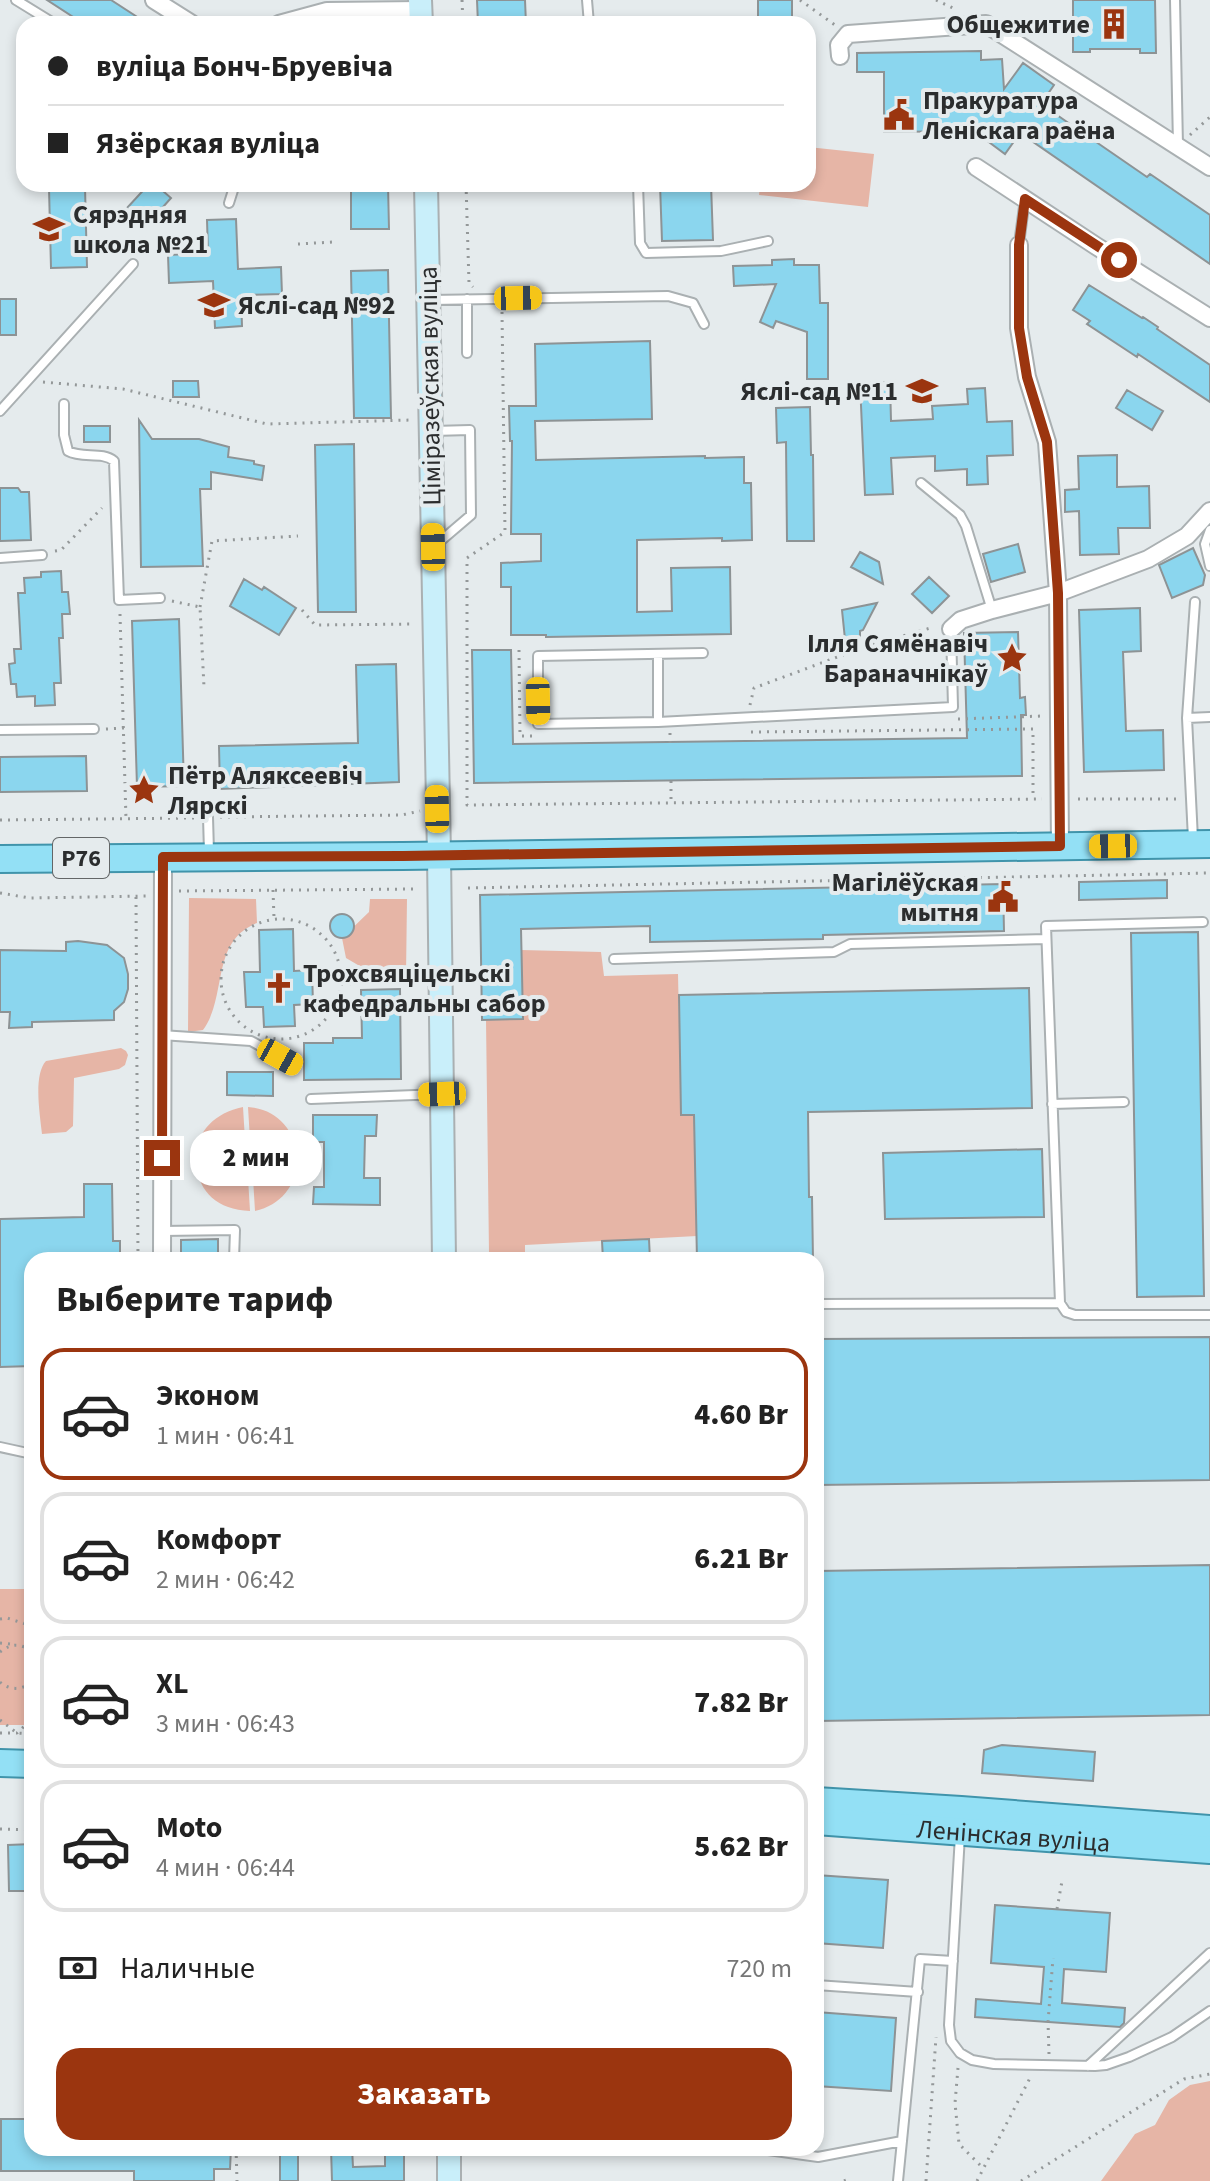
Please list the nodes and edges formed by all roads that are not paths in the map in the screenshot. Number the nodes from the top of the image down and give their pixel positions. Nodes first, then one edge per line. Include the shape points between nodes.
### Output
1 (16, 0) edge
2 (154, 0) edge
3 (1175, 0) edge
4 (421, 11) edge
5 (42, 16) edge
6 (179, 16) edge
7 (308, 16) edge
8 (840, 56) dead end
9 (1178, 145) junction
10 (976, 167) dead end
11 (1210, 167) edge
12 (232, 192) edge
13 (426, 192) edge
14 (638, 192) edge
15 (1025, 199) junction
16 (229, 203) dead end
17 (768, 241) dead end
18 (1019, 245) joint
19 (133, 264) dead end
20 (467, 299) junction
21 (429, 300) junction
22 (1210, 318) edge
23 (704, 324) dead end
24 (467, 353) dead end
25 (4, 402) edge
26 (64, 404) dead end
27 (0, 411) edge
28 (423, 426) junction
29 (921, 483) dead end
30 (1210, 511) edge
31 (1210, 530) edge
32 (433, 547) junction
33 (42, 555) road end
34 (0, 558) edge
35 (1210, 566) edge
36 (1058, 593) junction
37 (160, 598) road end
38 (1195, 602) dead end
39 (992, 610) junction
40 (956, 624) joint
41 (703, 653) dead end
42 (658, 654) junction
43 (1210, 717) edge
44 (1187, 718) junction
45 (658, 722) junction
46 (94, 729) road end
47 (0, 730) edge
48 (208, 817) dead end
49 (1202, 844) edge
50 (1060, 846) junction
51 (439, 855) junction
52 (163, 857) junction
53 (209, 857) junction
54 (0, 859) edge
55 (1203, 922) dead end
56 (1046, 939) junction
57 (614, 959) dead end
58 (161, 1035) junction
59 (294, 1065) dead end
60 (442, 1094) junction
61 (311, 1099) dead end
62 (1124, 1102) dead end
63 (1052, 1104) junction
64 (162, 1231) junction
65 (162, 1252) edge
66 (234, 1252) edge
67 (444, 1252) edge
68 (1060, 1303) junction
69 (824, 1304) edge
70 (1210, 1315) edge
71 (0, 1447) edge
72 (24, 1452) edge
73 (0, 1763) edge
74 (24, 1764) edge
75 (0, 1781) edge
76 (24, 1782) edge
77 (824, 1802) edge
78 (961, 1820) junction
79 (824, 1821) edge
80 (1210, 1829) edge
81 (1210, 1850) edge
82 (1210, 1953) edge
83 (953, 1961) junction
84 (824, 1986) edge
85 (918, 1992) junction
86 (1210, 2011) edge
87 (1088, 2066) junction
88 (902, 2141) junction
89 (449, 2156) edge
90 (824, 2156) edge
91 (449, 2181) edge
92 (898, 2181) edge

1 - 5 lane
2 - 6 street
3 - 9 lane
4 - 7 street via 327,11
8 - 9 street via 839,45 848,34 986,24
9 - 11 street
10 - 15 street
12 - 16 lane
13 - 21 main road, Ціміразеўская вуліца
14 - 17 lane via 640,243 646,253 721,251
15 - 18 lane
15 - 22 street
18 - 36 street via 1019,328 1047,442
19 - 25 lane
20 - 21 lane
20 - 23 lane via 668,296 693,303
20 - 24 lane
21 - 28 main road, Ціміразеўская вуліца
25 - 27 lane
26 - 37 lane via 68,451 114,461 119,600
28 - 32 main road, Ціміразеўская вуліца
28 - 32 lane via 470,430 471,515
29 - 39 lane via 960,515
30 - 36 street via 1187,536 1148,559
31 - 35 lane via 1205,544
32 - 51 main road, Ціміразеўская вуліца
33 - 34 lane
36 - 39 street
36 - 50 street
38 - 44 lane
39 - 40 street
40 - 45 lane via 953,707
41 - 42 lane
42 - 45 lane
42 - 45 lane via 538,656 538,724
43 - 44 lane
44 - 49 lane via 1192,799
46 - 47 lane
48 - 53 lane
49 - 50 main road, Р76
50 - 51 main road, Р76
51 - 53 main road, Р76
51 - 60 main road, Ціміразеўская вуліца
52 - 53 main road, Р76
52 - 54 main road, Р76
52 - 58 street
55 - 56 lane via 1046,926
56 - 57 lane via 850,944 834,952
56 - 63 lane
58 - 59 lane via 251,1041
58 - 64 street
60 - 61 lane
60 - 67 main road, Ціміразеўская вуліца
62 - 63 lane
63 - 68 lane
64 - 65 street
64 - 66 lane via 235,1230
68 - 69 lane
68 - 70 lane via 1075,1315
71 - 72 lane
73 - 74 main road
75 - 76 main road
77 - 78 main road, Ленінская вуліца
78 - 79 main road, Ленінская вуліца
78 - 80 main road, Ленінская вуліца
78 - 81 main road, Ленінская вуліца
78 - 83 lane
82 - 87 lane
83 - 85 lane via 920,1959
83 - 87 lane via 949,2025 960,2053 994,2064
84 - 85 lane
85 - 88 lane
86 - 87 lane via 1129,2057
88 - 90 lane
88 - 92 lane
89 - 91 main road

